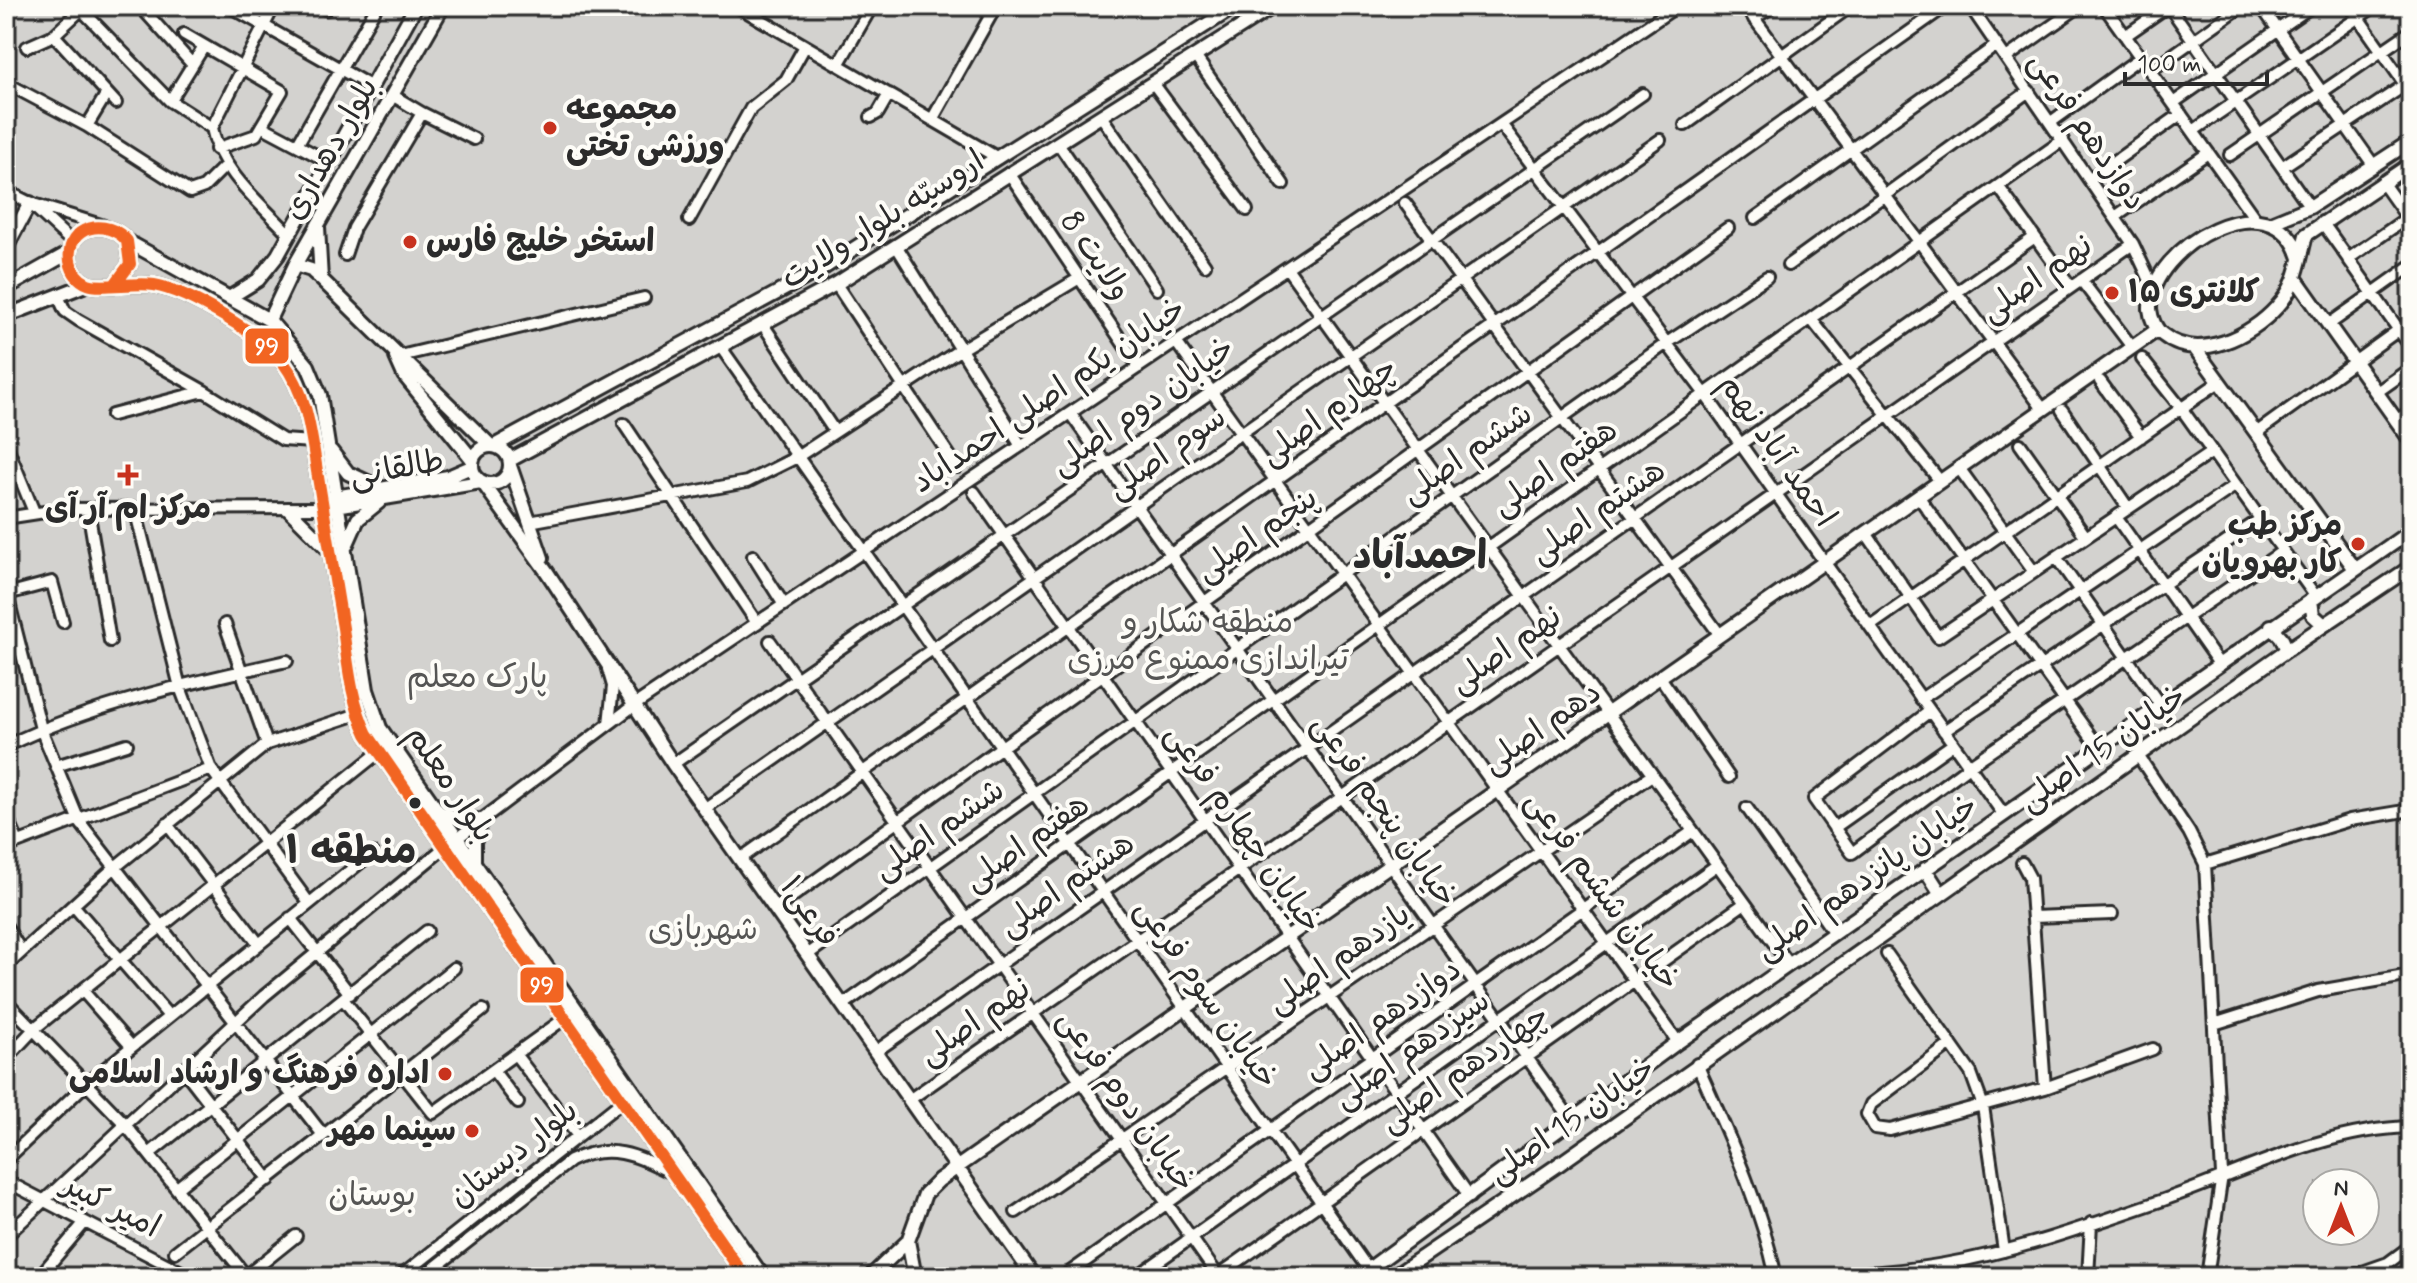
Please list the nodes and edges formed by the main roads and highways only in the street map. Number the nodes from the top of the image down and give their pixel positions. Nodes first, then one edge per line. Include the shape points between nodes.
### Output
1 (416, 6) edge
2 (443, 6) edge
3 (1236, 6) edge
4 (1274, 6) edge
5 (1194, 33) junction
6 (1161, 54) junction
7 (1199, 54) junction
8 (1171, 71) junction
9 (354, 118) junction
10 (372, 128) junction
11 (2411, 141) edge
12 (2411, 164) edge
13 (30, 203) road end
14 (2273, 222) junction
15 (318, 225) junction
16 (127, 241) junction
17 (71, 247) junction
18 (6, 248) edge
19 (846, 253) junction
20 (2300, 258) junction
21 (295, 265) junction
22 (825, 267) junction
23 (857, 270) junction
24 (321, 279) junction
25 (2296, 279) junction
26 (116, 283) junction
27 (88, 284) junction
28 (836, 284) junction
29 (6, 288) edge
30 (229, 298) junction
31 (6, 316) edge
32 (269, 320) junction
33 (245, 330) junction
34 (2157, 330) junction
35 (2194, 347) junction
36 (396, 357) junction
37 (326, 440) junction
38 (2411, 441) edge
39 (492, 446) junction
40 (472, 463) junction
41 (510, 463) junction
42 (482, 482) junction
43 (386, 493) junction
44 (336, 502) junction
45 (322, 503) junction
46 (288, 509) road end
47 (2411, 531) edge
48 (330, 551) junction
49 (345, 553) junction
50 (2411, 567) edge
51 (2355, 569) junction
52 (547, 572) junction
53 (2314, 598) junction
54 (2324, 625) junction
55 (2271, 626) junction
56 (2287, 650) junction
57 (1925, 869) junction
58 (1941, 894) junction
59 (1536, 1148) junction
60 (1555, 1167) junction
61 (957, 1168) junction
62 (908, 1241) junction
63 (1363, 1273) edge
64 (745, 1277) edge
65 (763, 1277) edge
66 (870, 1277) edge
67 (915, 1277) edge
68 (1034, 1277) edge
69 (1393, 1277) edge

1 - 9 main road, بلوار دهداری
2 - 10 main road, بلوار دهداری
3 - 5 main road, اروسیّه بلوار ولایت
4 - 7 main road, اروسیّه بلوار ولایت
5 - 6 main road, اروسیّه بلوار ولایت
5 - 7 main road
6 - 8 main road
6 - 19 main road, اروسیّه بلوار ولایت
7 - 8 main road, اروسیّه بلوار ولایت
8 - 23 main road, اروسیّه بلوار ولایت
9 - 10 main road
9 - 30 main road, بلوار دهداری via 258,280
10 - 15 main road, بلوار دهداری
11 - 14 main road via 2310,207
12 - 20 main road via 2306,235
13 - 18 main road
14 - 20 main road via 2294,237
14 - 34 main road via 2221,227 2185,249 2154,289 2150,309
15 - 21 main road, بلوار دهداری
15 - 24 main road
16 - 17 main road via 104,226 86,229
16 - 26 main road via 130,264
16 - 30 main road, بلوار معلم
17 - 27 main road via 75,273
17 - 29 main road
19 - 22 main road, اروسیّه بلوار ولایت
19 - 23 main road via 848,264
20 - 25 main road
21 - 24 main road
21 - 32 main road, بلوار دهداری
22 - 28 main road
22 - 39 main road, اروسیّه بلوار ولایت
23 - 28 main road, اروسیّه بلوار ولایت
24 - 36 main road
25 - 35 main road via 2277,308 2243,334
25 - 38 main road
26 - 27 main road
26 - 33 main road, بلوار معلم via 176,291
27 - 31 main road
28 - 41 main road, اروسیّه بلوار ولایت
30 - 32 main road, بلوار معلم
32 - 33 main road
32 - 37 main road, بلوار معلم via 308,366 320,395
33 - 45 main road, بلوار معلم via 278,356 294,377
34 - 35 main road via 2173,343
34 - 61 main road, دهم اصلی
35 - 51 main road
36 - 39 main road via 415,367
36 - 40 main road
37 - 43 main road via 348,473
37 - 44 main road, بلوار معلم
39 - 40 main road via 478,451
39 - 41 main road via 504,451
40 - 42 main road
40 - 43 main road, طالقانی via 448,477
41 - 42 main road via 501,482
41 - 52 main road
42 - 43 main road, طالقانی
42 - 52 main road
43 - 44 main road, طالقانی
43 - 49 main road via 358,519
44 - 45 main road, طالقانی
44 - 49 main road, بلوار معلم
45 - 48 main road, بلوار معلم
46 - 48 main road
47 - 51 main road, خیابان پانزدهم اصلی
48 - 64 main road, بلوار معلم via 358,714 378,753
49 - 65 main road, بلوار معلم via 371,710 390,746
50 - 54 main road, خیابان 15 اصلی
51 - 53 main road, خیابان پانزدهم اصلی
52 - 61 main road, فرعی۱ via 633,706
53 - 54 main road via 2313,615
53 - 55 main road, خیابان پانزدهم اصلی
54 - 56 main road, خیابان 15 اصلی
55 - 56 main road
55 - 57 main road, خیابان پانزدهم اصلی
56 - 58 main road, خیابان 15 اصلی
57 - 58 main road
57 - 59 main road, خیابان پانزدهم اصلی
58 - 60 main road, خیابان 15 اصلی
59 - 60 main road via 1542,1160
59 - 63 main road, خیابان پانزدهم اصلی
60 - 69 main road, خیابان 15 اصلی
61 - 62 main road, دهم اصلی via 925,1194
61 - 68 main road, فرعی۱
62 - 66 main road
62 - 67 main road

